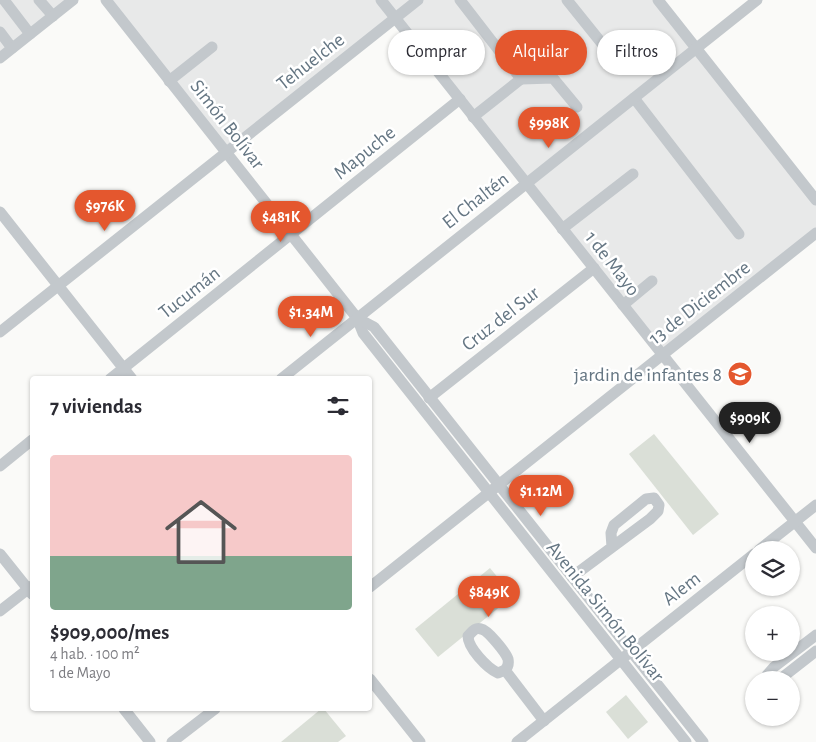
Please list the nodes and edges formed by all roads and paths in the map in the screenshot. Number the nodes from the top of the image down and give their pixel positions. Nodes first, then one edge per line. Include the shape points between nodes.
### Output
1 (4, 0) edge
2 (38, 0) edge
3 (73, 0) edge
4 (381, 0) edge
5 (418, 0) edge
6 (460, 0) edge
7 (567, 0) edge
8 (658, 0) edge
9 (757, 0) edge
10 (108, 1) edge
11 (53, 16) junction
12 (395, 18) junction
13 (0, 32) edge
14 (30, 34) junction
15 (597, 37) edge
16 (212, 47) dead end
17 (12, 48) junction
18 (696, 48) junction
19 (0, 58) edge
20 (521, 79) junction
21 (169, 81) junction
22 (634, 98) junction
23 (460, 99) junction
24 (577, 108) dead end
25 (473, 117) junction
26 (226, 152) junction
27 (633, 174) dead end
28 (527, 184) junction
29 (816, 200) edge
30 (0, 212) edge
31 (562, 229) junction
32 (816, 233) edge
33 (739, 234) dead end
34 (291, 235) junction
35 (594, 268) junction
36 (652, 281) dead end
37 (58, 286) junction
38 (623, 305) junction
39 (357, 318) junction
40 (0, 332) edge
41 (662, 355) junction
42 (124, 368) junction
43 (114, 376) edge
44 (130, 376) edge
45 (285, 376) edge
46 (429, 398) junction
47 (30, 442) edge
48 (0, 466) edge
49 (499, 485) junction
50 (488, 493) junction
51 (816, 505) edge
52 (795, 522) junction
53 (771, 541) edge
54 (612, 547) junction
55 (816, 548) edge
56 (0, 554) edge
57 (745, 561) edge
58 (572, 577) junction
59 (372, 585) edge
60 (30, 589) edge
61 (30, 591) edge
62 (0, 611) edge
63 (816, 635) edge
64 (816, 651) edge
65 (631, 652) junction
66 (621, 660) junction
67 (505, 670) dead end
68 (770, 671) edge
69 (790, 671) edge
70 (372, 682) edge
71 (126, 711) edge
72 (212, 711) edge
73 (544, 721) junction
74 (150, 742) edge
75 (172, 742) edge
76 (420, 742) edge
77 (517, 742) edge
78 (686, 742) edge
79 (703, 742) edge

1 - 14 street
2 - 11 street
3 - 11 street
4 - 12 street, 1 de Mayo
5 - 12 street, Tehuelche
6 - 20 street
7 - 15 street
8 - 18 street
9 - 18 street, El Chaltén
10 - 21 street, Simón Bolívar
11 - 14 street
12 - 23 street, 1 de Mayo
12 - 26 street, Tehuelche
13 - 17 street
14 - 17 street
16 - 21 street
17 - 19 street
18 - 22 street, El Chaltén
18 - 29 street
20 - 24 street via 553,78
20 - 25 street
21 - 26 street, Simón Bolívar
22 - 28 street, El Chaltén
22 - 33 street
23 - 25 street, 1 de Mayo
23 - 34 street, Mapuche
25 - 28 street, 1 de Mayo
26 - 34 street, Simón Bolívar
26 - 37 street, Tehuelche
27 - 31 street
28 - 31 street, 1 de Mayo
28 - 39 street, El Chaltén
30 - 37 street
31 - 35 street, 1 de Mayo
32 - 41 street, 13 de Diciembre
34 - 39 street, Simón Bolívar
34 - 42 street, Tucumán
35 - 38 street, 1 de Mayo
35 - 46 street, Cruz del Sur
36 - 38 street
37 - 40 street, Tehuelche
37 - 42 street
38 - 41 street, 1 de Mayo
39 - 45 street, El Chaltén
39 - 46 street, Avenida Simón Bolívar via 374,327
39 - 50 street, Avenida Simón Bolívar via 363,334
41 - 49 street, 13 de Diciembre
41 - 52 street, 1 de Mayo
42 - 43 street, Tucumán
42 - 44 street
46 - 49 street, Avenida Simón Bolívar
47 - 48 street
49 - 50 street, 13 de Diciembre
49 - 58 street, Avenida Simón Bolívar
50 - 59 street, 13 de Diciembre
50 - 66 street, Avenida Simón Bolívar
51 - 52 street
52 - 53 street
52 - 55 street, 1 de Mayo
54 - 54 street via 658,511 659,505 654,498 646,499 614,525
54 - 58 street
56 - 60 street
57 - 65 street, Alem
58 - 65 street, Avenida Simón Bolívar
61 - 62 street
63 - 68 street
64 - 69 street
65 - 66 street, Alem
65 - 79 street, Avenida Simón Bolívar
66 - 73 street, Alem
66 - 78 street, Avenida Simón Bolívar
67 - 73 street
70 - 76 street
71 - 74 street
72 - 75 street
73 - 77 street, Alem

